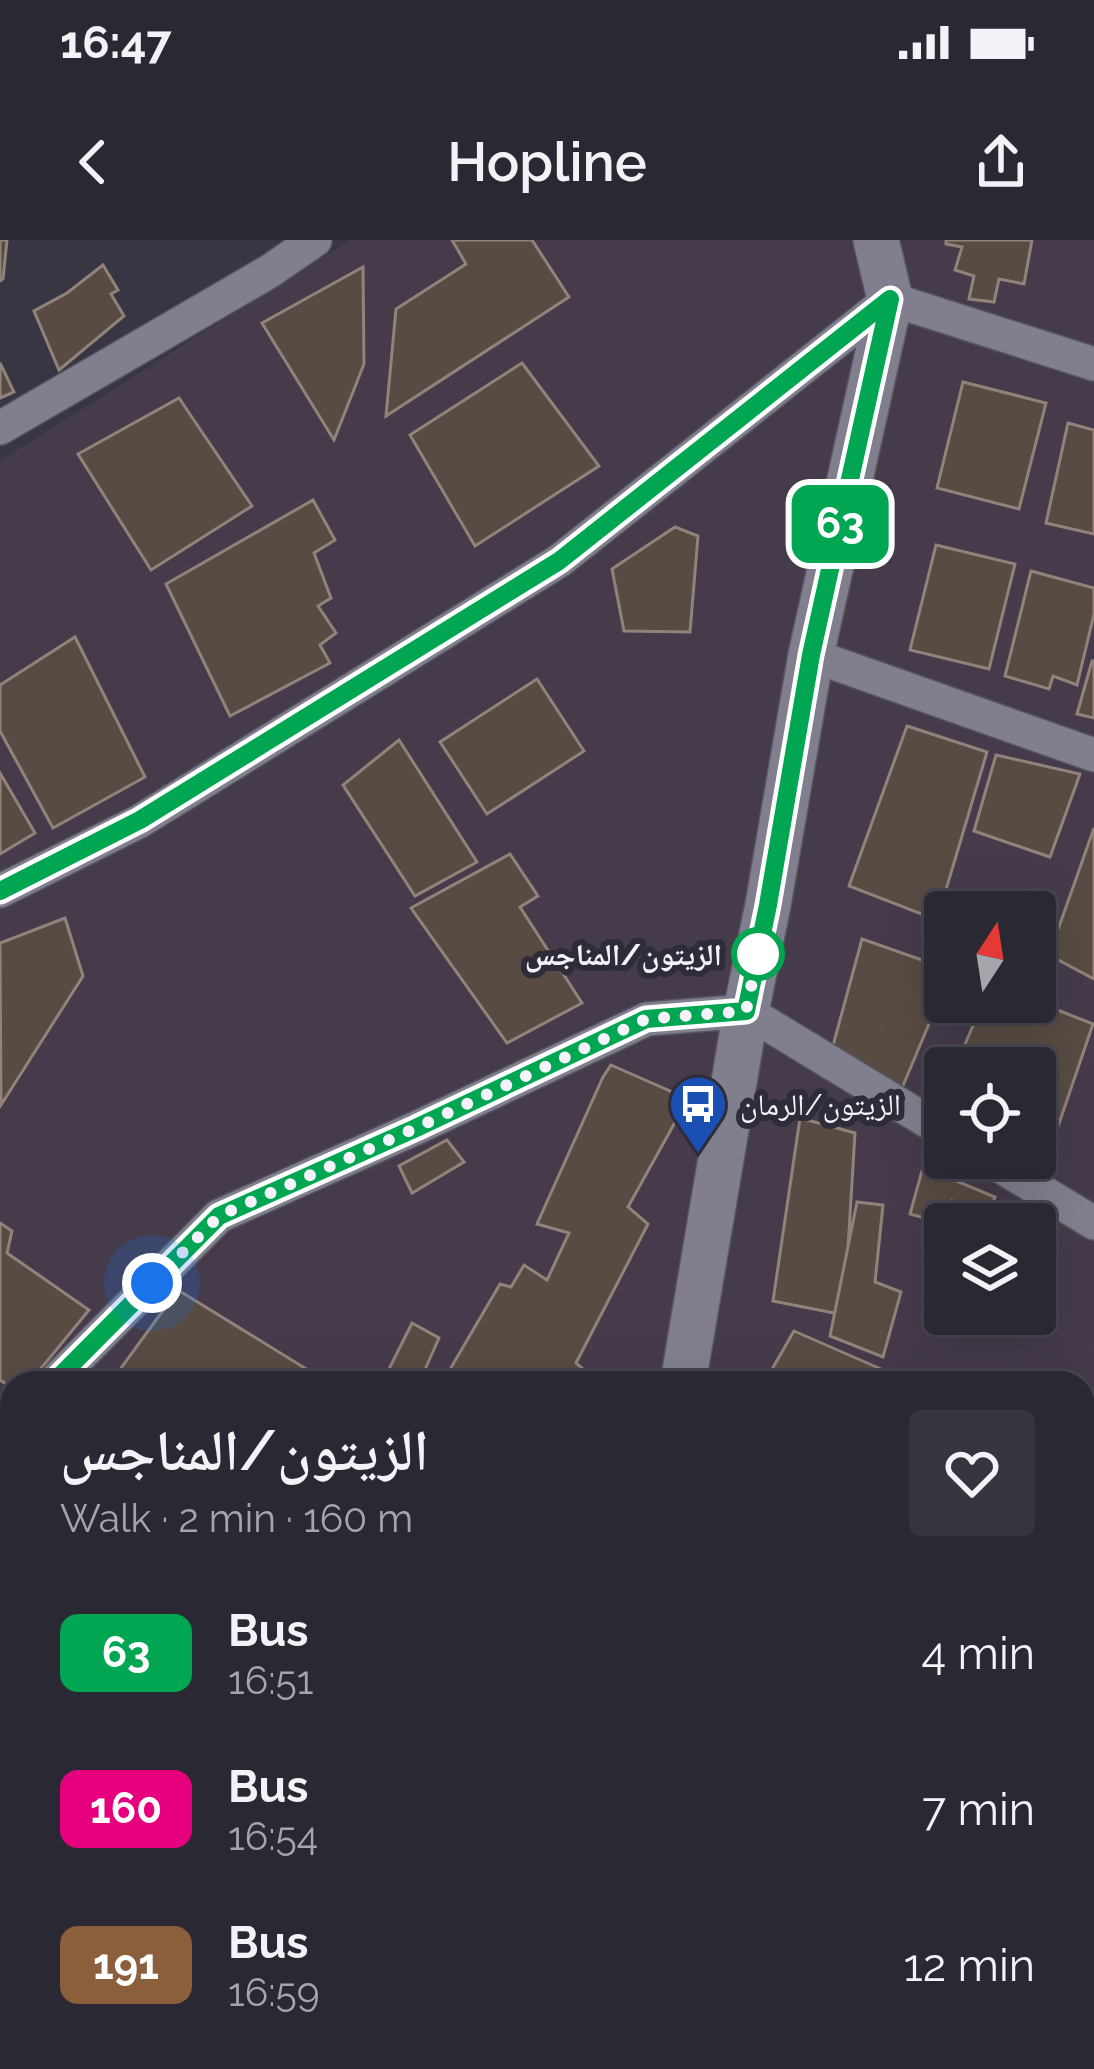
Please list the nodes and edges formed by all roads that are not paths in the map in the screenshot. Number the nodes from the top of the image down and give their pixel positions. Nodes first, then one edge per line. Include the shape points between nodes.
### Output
1 (314, 240) edge
2 (876, 240) edge
3 (890, 299) junction
4 (1094, 364) edge
5 (0, 428) edge
6 (811, 655) junction
7 (1094, 755) edge
8 (0, 891) edge
9 (746, 1011) junction
10 (924, 1119) edge
11 (1022, 1179) edge
12 (1094, 1223) edge
13 (65, 1371) edge
14 (685, 1371) edge

1 - 5 street
2 - 3 street
3 - 4 street
3 - 6 street
3 - 8 street via 559,561 140,820
6 - 7 street
6 - 9 street
9 - 10 street
9 - 13 street via 646,1019 219,1216
9 - 14 street
11 - 12 street

